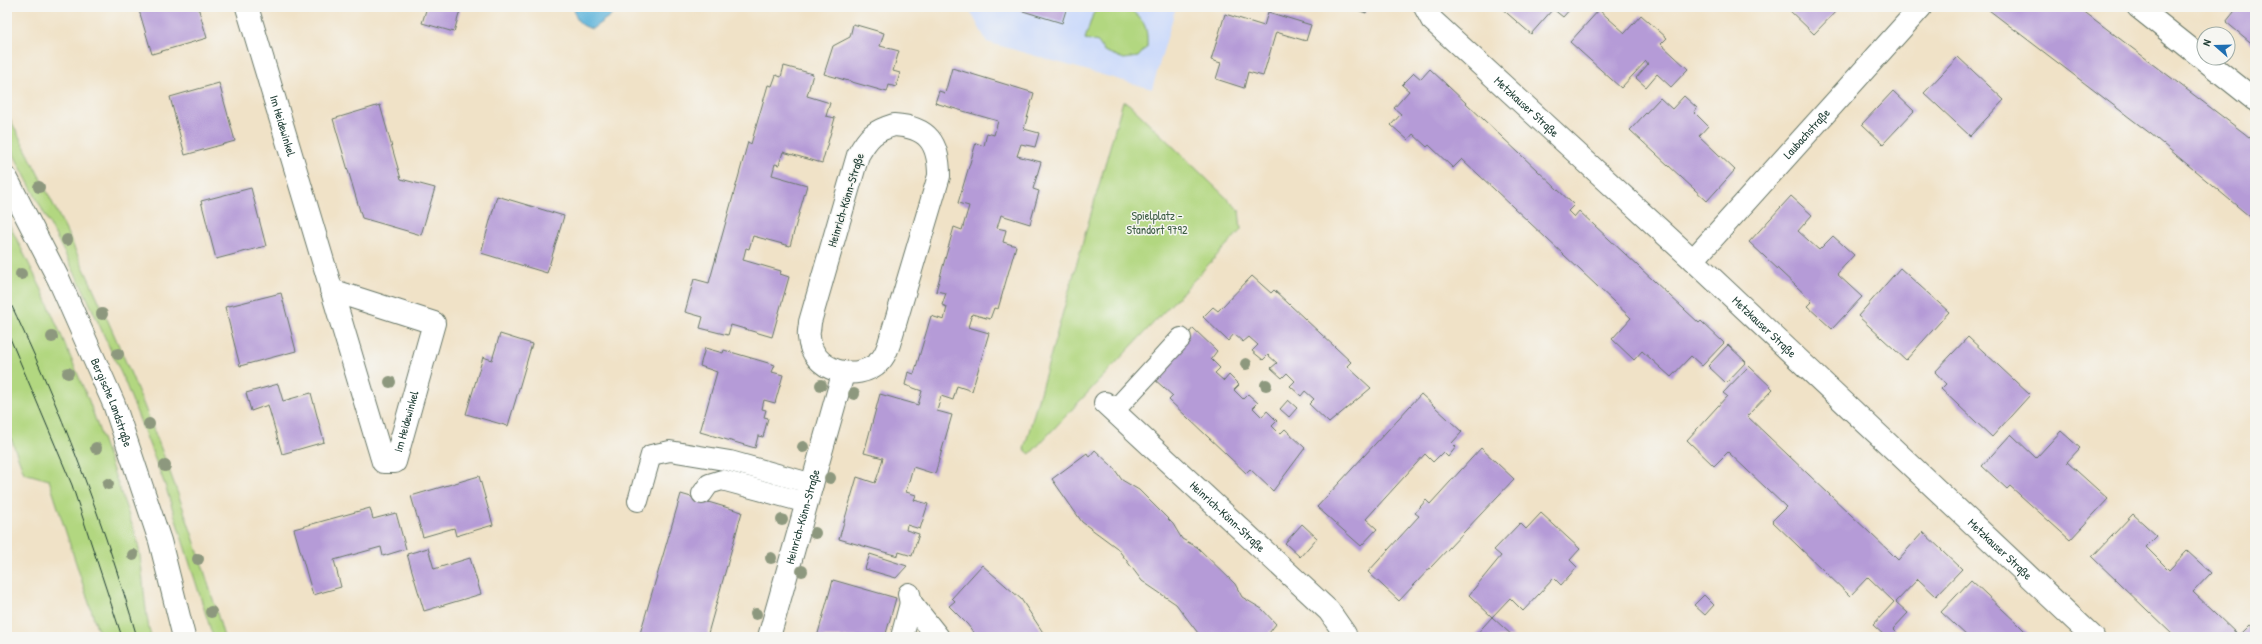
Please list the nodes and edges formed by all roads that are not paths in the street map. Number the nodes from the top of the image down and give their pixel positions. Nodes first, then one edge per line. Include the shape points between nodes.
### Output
1 (247, 7) edge
2 (1921, 7) edge
3 (2138, 7) edge
4 (1428, 14) edge
5 (2255, 100) edge
6 (7, 179) edge
7 (1693, 260) junction
8 (331, 290) junction
9 (1181, 338) dead end
10 (842, 374) junction
11 (1110, 407) joint
12 (810, 493) junction
13 (702, 494) dead end
14 (638, 501) dead end
15 (1347, 636) edge
16 (184, 637) edge
17 (769, 637) edge
18 (902, 637) edge
19 (938, 637) edge
20 (2093, 637) edge

1 - 8 street, Im Heidewinkel
2 - 7 street, Laubachstraße
3 - 5 street
4 - 7 street, Metzkauser Straße
6 - 16 street, Bergische Landstraße via 58,280 114,404 160,541
7 - 20 street, Metzkauser Straße
8 - 8 street, Im Heidewinkel via 383,462 395,462 434,323
9 - 11 lane
10 - 10 street, Heinrich-Könn-Straße via 870,369 881,360 889,344 939,176 939,158 935,145 925,134 912,126 894,125 879,129 867,140 858,155 810,322 808,338 814,354 825,365
10 - 12 street, Heinrich-Könn-Straße
11 - 15 street, Heinrich-Könn-Straße via 1329,611
12 - 13 lane via 722,480 710,484
12 - 14 lane via 730,461 670,450 651,455
12 - 17 street, Heinrich-Könn-Straße
18 - 19 street via 910,599

